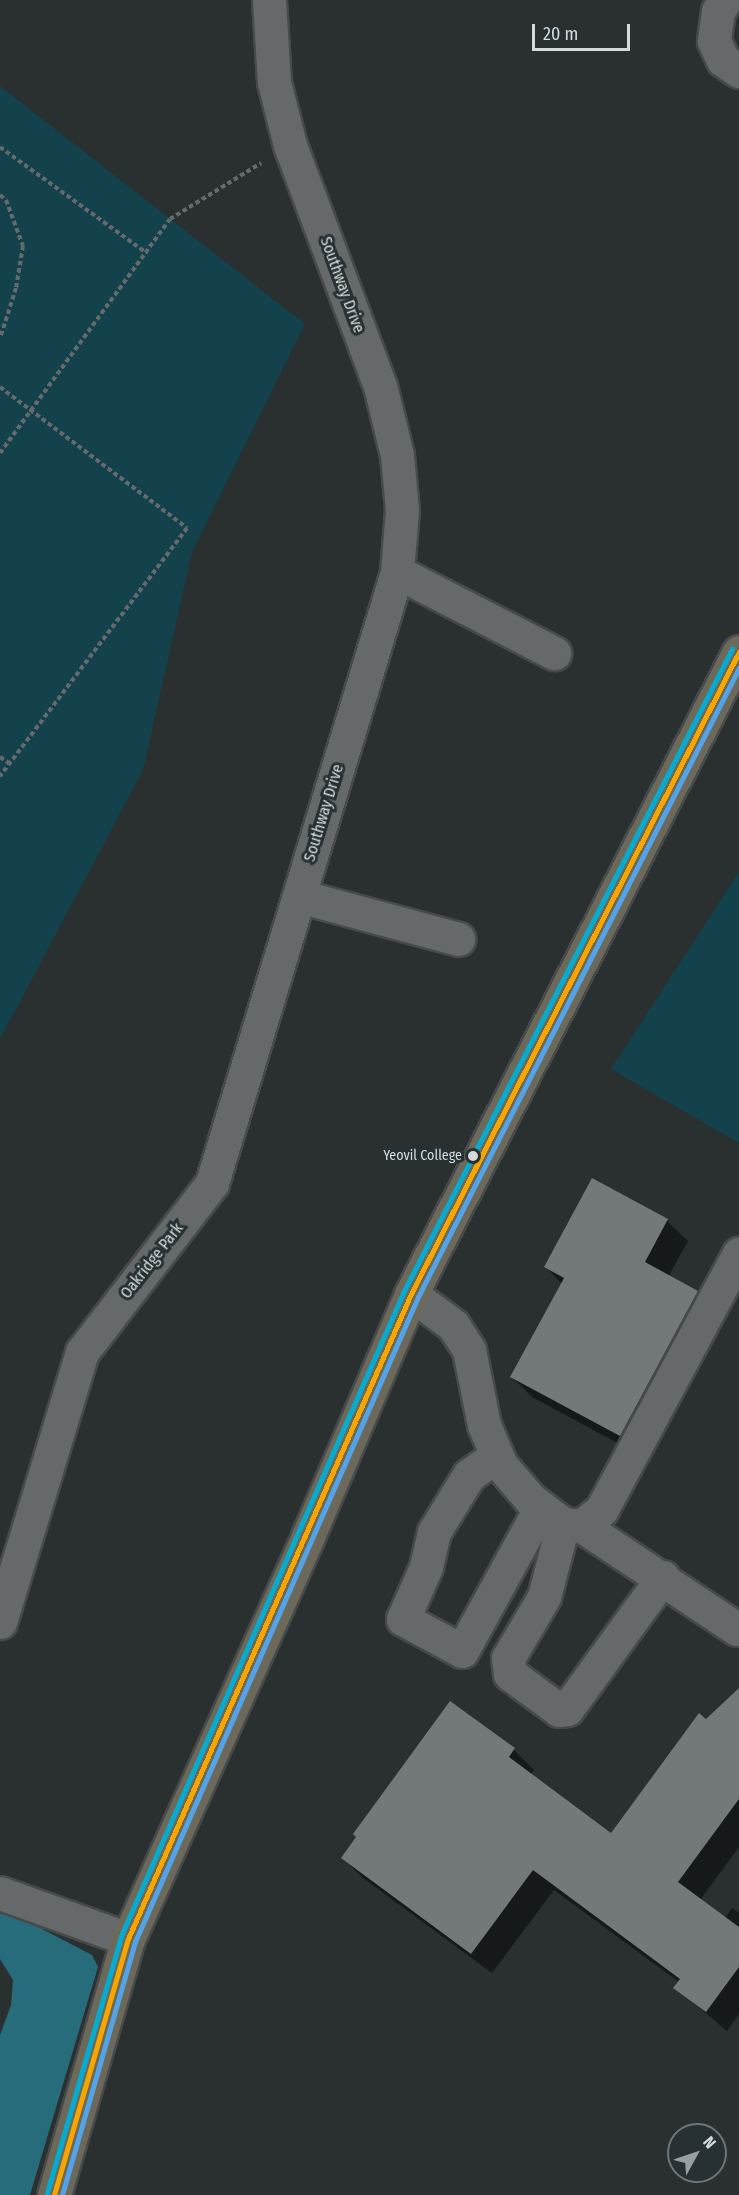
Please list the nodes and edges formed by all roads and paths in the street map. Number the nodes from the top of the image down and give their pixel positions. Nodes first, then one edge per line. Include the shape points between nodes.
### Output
1 (269, 0) edge
2 (725, 0) edge
3 (739, 70) edge
4 (290, 145) junction
5 (0, 147) edge
6 (0, 195) edge
7 (145, 252) junction
8 (0, 338) edge
9 (0, 387) edge
10 (32, 409) junction
11 (0, 453) edge
12 (397, 573) junction
13 (739, 652) edge
14 (554, 653) dead end
15 (0, 757) edge
16 (9, 764) junction
17 (0, 776) edge
18 (299, 896) junction
19 (458, 939) dead end
20 (739, 1253) edge
21 (411, 1294) junction
22 (496, 1456) junction
23 (562, 1519) junction
24 (663, 1577) junction
25 (0, 1622) edge
26 (737, 1629) dead end
27 (0, 1893) edge
28 (128, 1940) junction
29 (54, 2195) edge

1 - 4 street, Southway Drive via 274,82
2 - 3 street via 718,11 714,41 723,60
4 - 7 path via 170,219
4 - 12 street, Southway Drive via 380,386 397,455 402,510
5 - 7 path
6 - 8 path via 6,200 23,246 16,288
7 - 10 path
9 - 10 path
10 - 11 path
10 - 16 path via 187,528
12 - 14 street
12 - 18 street, Southway Drive
13 - 21 highway
15 - 16 path
16 - 17 path
18 - 19 street
18 - 25 street, Oakridge Park via 212,1183 82,1352
20 - 23 street via 602,1509
21 - 22 street via 453,1325 469,1350 484,1425
21 - 28 highway
22 - 23 street via 516,1485
22 - 23 street via 470,1475 434,1532 426,1567 403,1619 462,1651
23 - 24 street
23 - 24 street via 544,1597 508,1658 510,1674 559,1710 567,1709
24 - 26 street
27 - 28 street
28 - 29 highway

